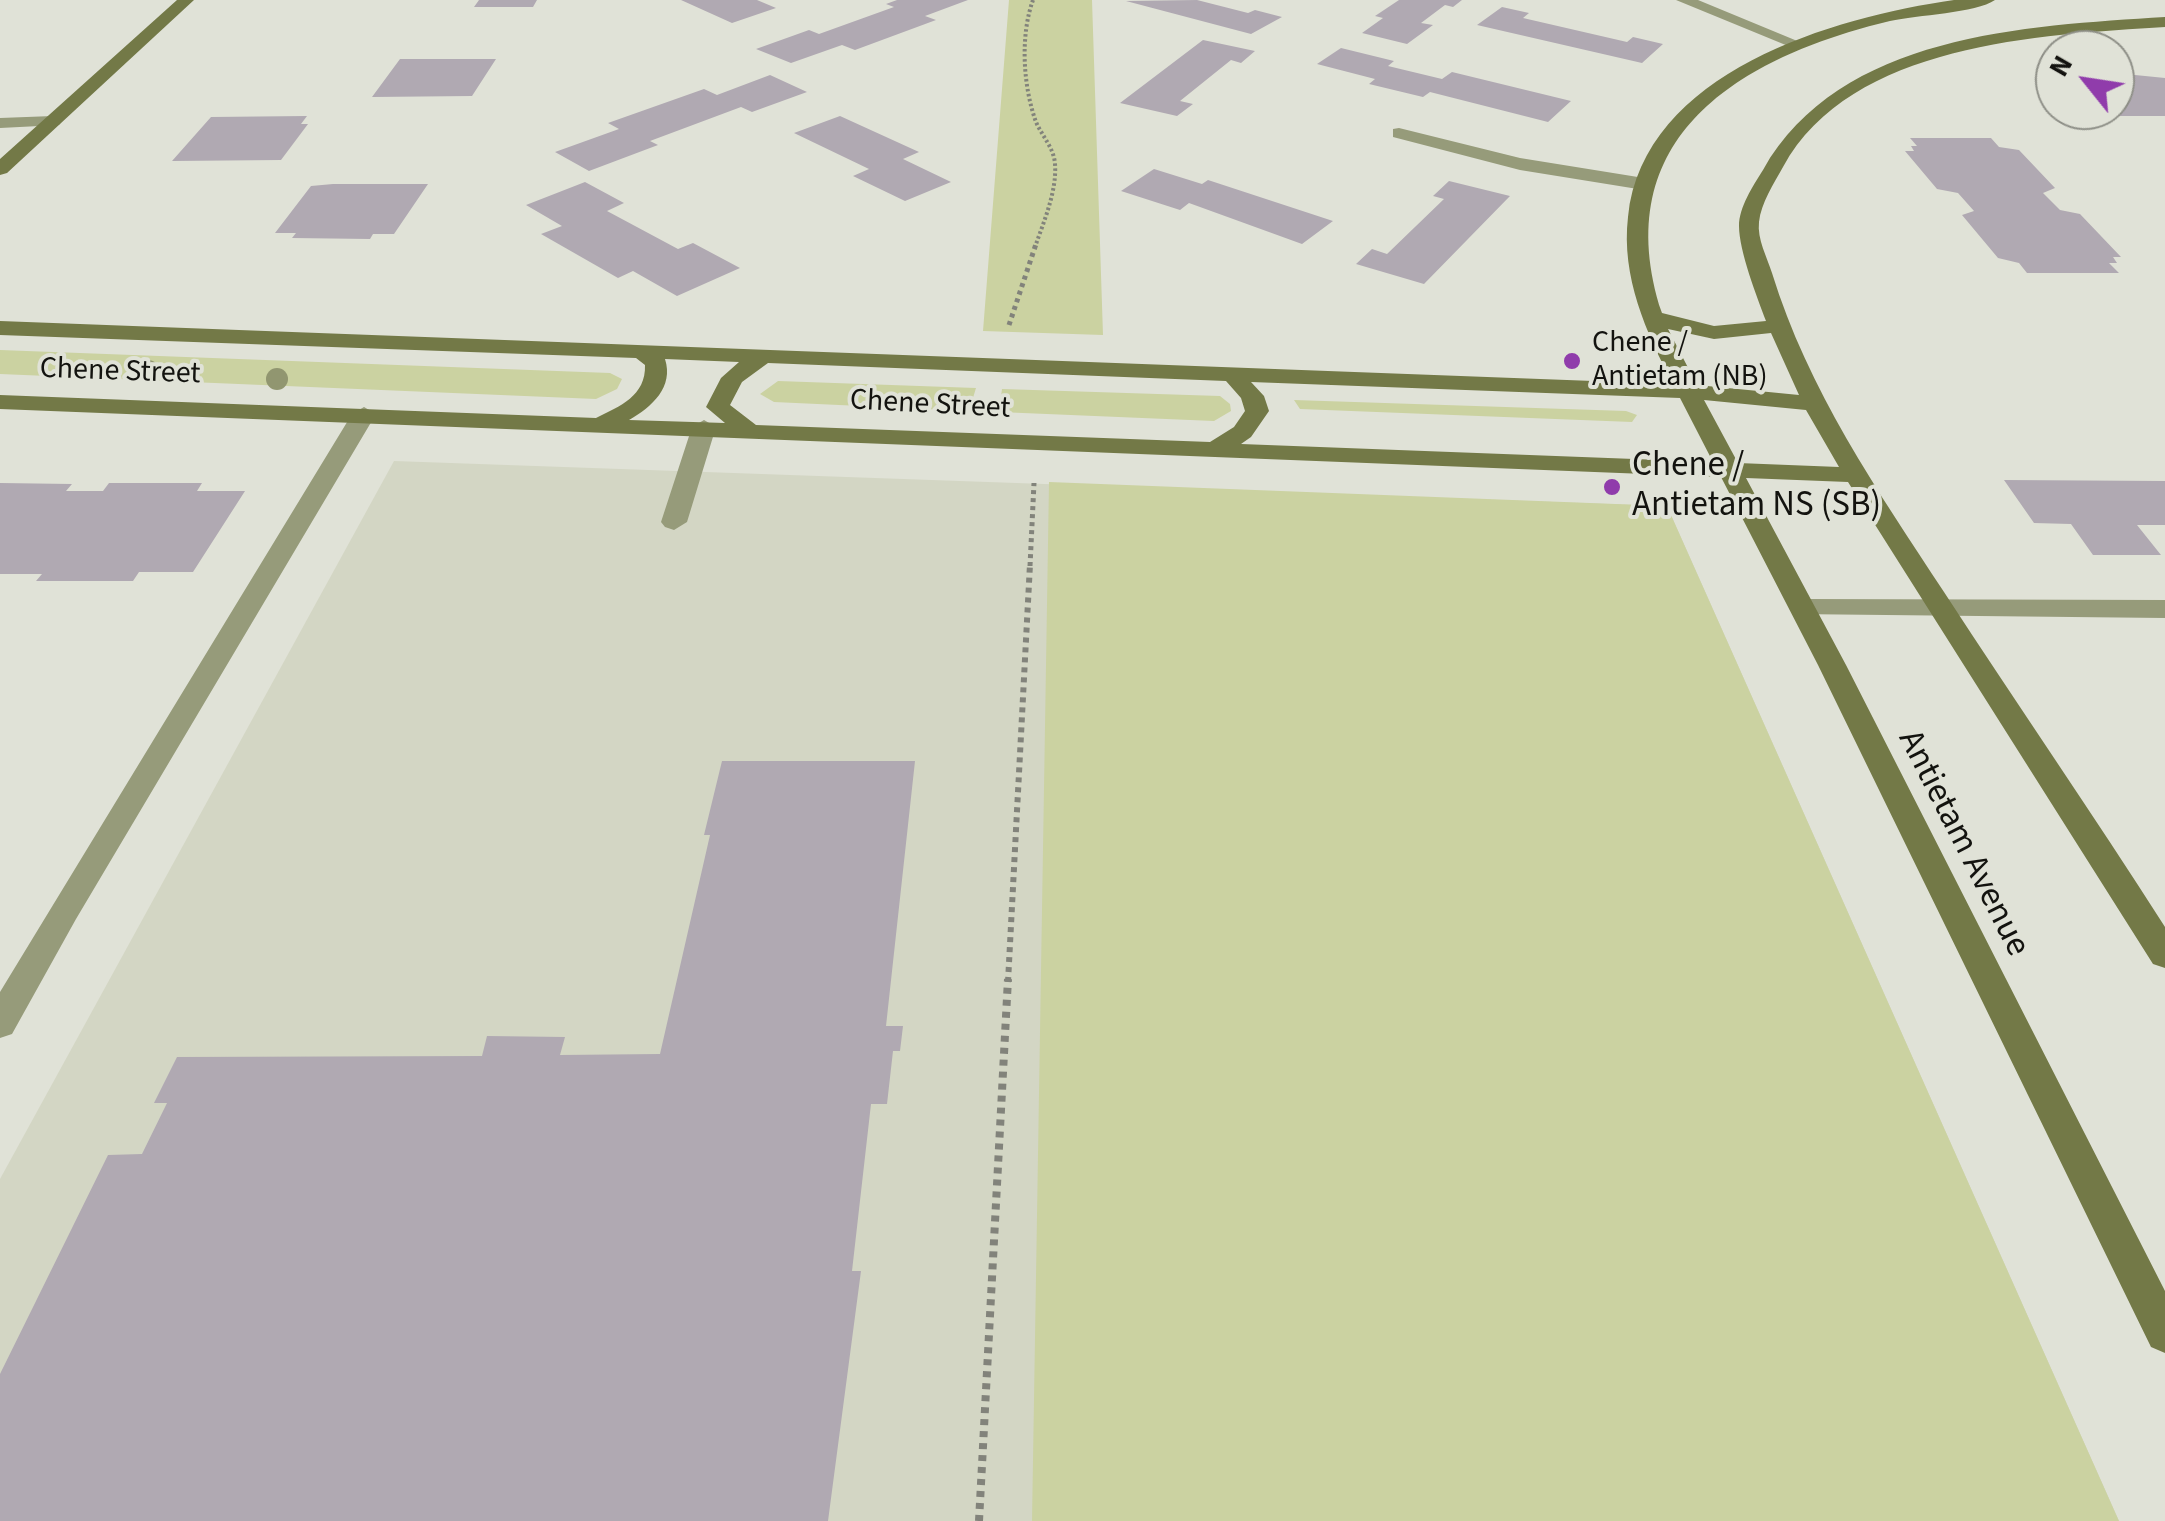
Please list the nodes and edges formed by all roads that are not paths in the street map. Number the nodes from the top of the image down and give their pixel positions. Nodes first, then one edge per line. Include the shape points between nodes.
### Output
1 (186, 0) edge
2 (1684, 0) edge
3 (1987, 0) edge
4 (2165, 22) edge
5 (1799, 44) junction
6 (53, 121) junction
7 (0, 122) edge
8 (1399, 133) dead end
9 (0, 169) edge
10 (1644, 184) junction
11 (1652, 316) junction
12 (1777, 325) junction
13 (2, 329) edge
14 (644, 354) junction
15 (764, 356) junction
16 (1234, 376) junction
17 (1688, 391) junction
18 (0, 402) edge
19 (1814, 404) junction
20 (364, 414) junction
21 (602, 424) junction
22 (704, 428) junction
23 (747, 429) junction
24 (1213, 451) junction
25 (1725, 469) junction
26 (1856, 475) junction
27 (674, 522) dead end
28 (1803, 608) junction
29 (1941, 608) junction
30 (2165, 609) edge
31 (2165, 955) edge
32 (0, 1024) edge
33 (2165, 1334) edge

1 - 6 street
2 - 5 street
3 - 5 street via 1908,13
4 - 12 street via 1992,39 1880,74 1818,108 1773,158 1749,224
5 - 10 street via 1716,90 1682,119
6 - 7 street
6 - 9 street
8 - 10 street via 1520,164
10 - 11 street via 1636,232
11 - 12 street via 1686,330 1728,335
11 - 17 street
12 - 19 street
13 - 14 street, Chene Street
14 - 15 street, Chene Street
14 - 21 street via 656,363 652,391
15 - 16 street, Chene Street
15 - 23 street via 735,374 718,407
16 - 17 street, Chene Street
16 - 24 street via 1257,411 1243,432
17 - 19 street, Chene Street
17 - 25 street, Antietam Avenue
18 - 20 street, Chene Street
19 - 26 street
20 - 21 street, Chene Street
20 - 32 street
21 - 22 street, Chene Street
22 - 23 street, Chene Street
22 - 27 street
23 - 24 street, Chene Street
24 - 25 street, Chene Street
25 - 26 street, Chene Street
25 - 28 street, Antietam Avenue
26 - 29 street
28 - 29 street
28 - 33 street, Antietam Avenue
29 - 30 street
29 - 31 street

